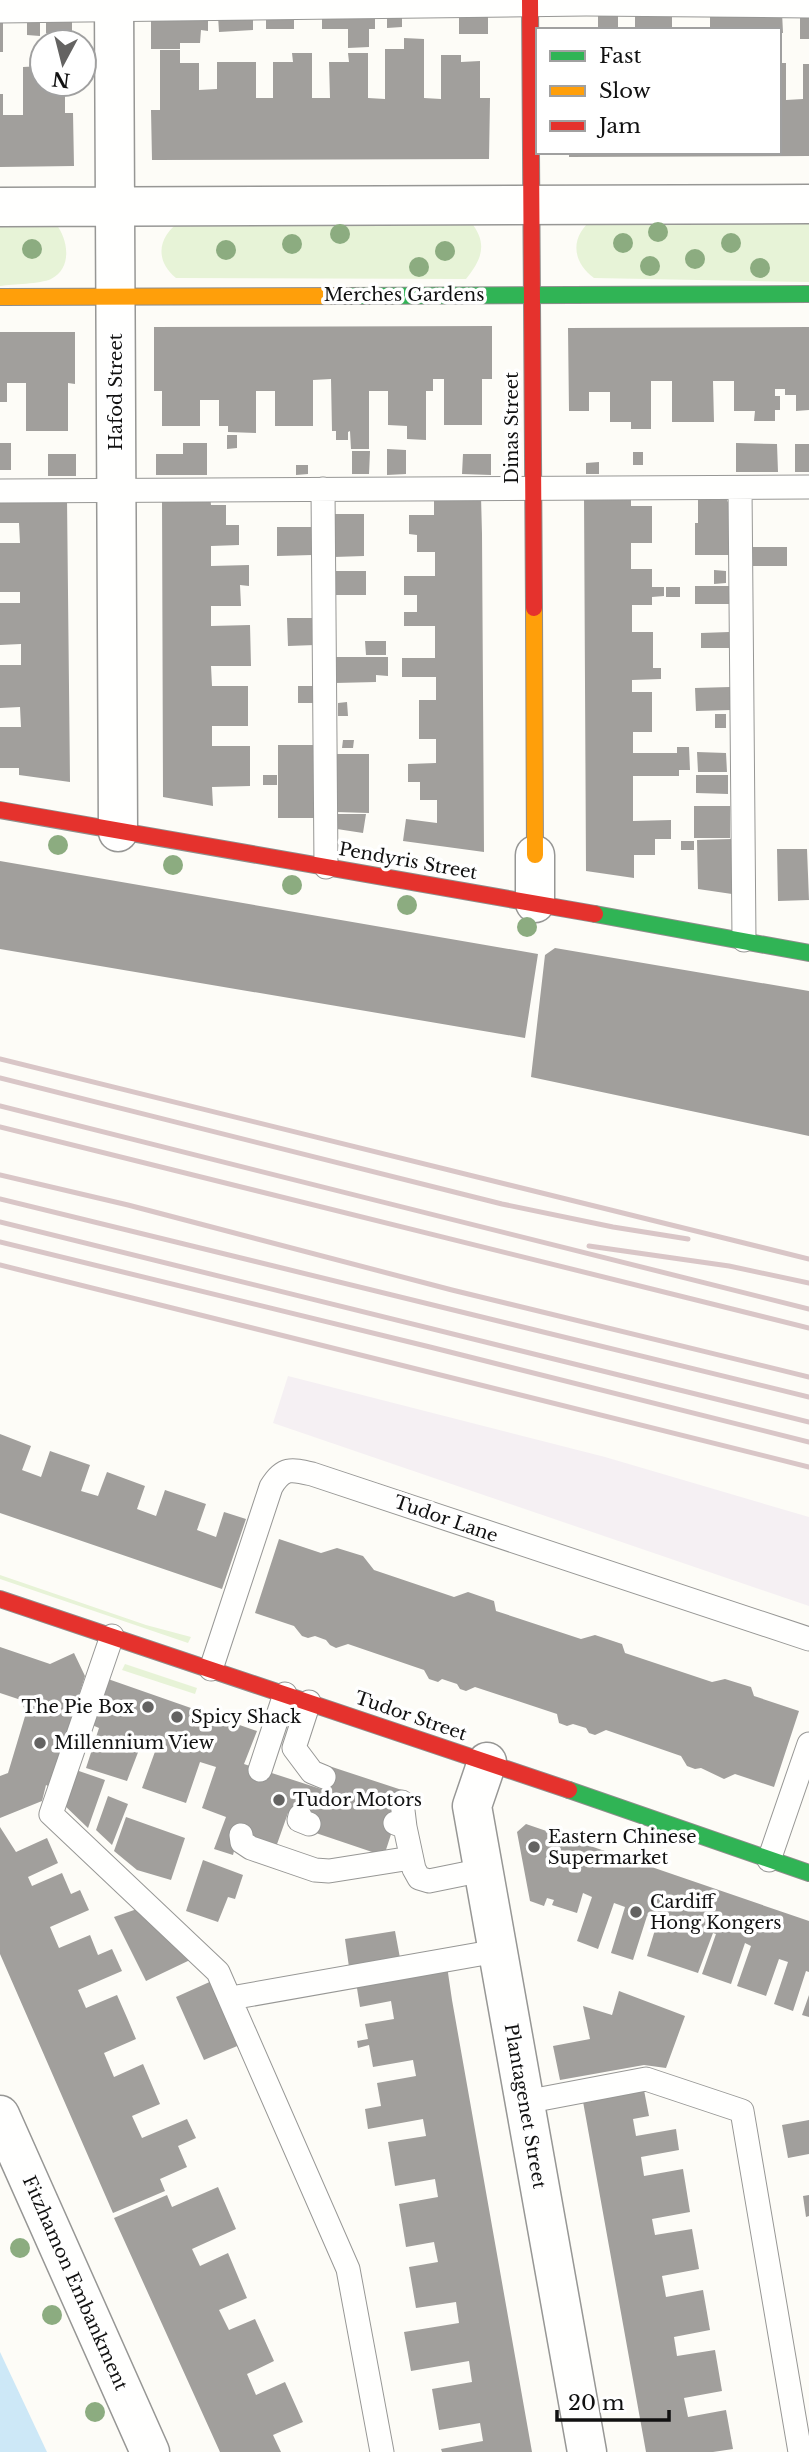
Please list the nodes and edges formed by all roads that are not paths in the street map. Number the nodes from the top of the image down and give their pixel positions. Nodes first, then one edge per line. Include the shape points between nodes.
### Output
1 (739, 2) edge
2 (530, 3) edge
3 (320, 4) edge
4 (114, 5) edge
5 (809, 6) edge
6 (0, 12) edge
7 (809, 204) edge
8 (531, 205) junction
9 (0, 207) edge
10 (115, 207) junction
11 (531, 294) junction
12 (809, 294) edge
13 (0, 297) edge
14 (116, 298) junction
15 (809, 487) edge
16 (532, 488) junction
17 (740, 488) junction
18 (117, 489) junction
19 (323, 489) junction
20 (0, 491) edge
21 (0, 810) edge
22 (118, 832) junction
23 (535, 855) joint
24 (326, 867) junction
25 (535, 903) junction
26 (744, 940) junction
27 (809, 953) edge
28 (0, 1599) edge
29 (112, 1636) junction
30 (809, 1639) edge
31 (211, 1669) junction
32 (285, 1694) junction
33 (309, 1702) junction
34 (809, 1744) edge
35 (486, 1762) junction
36 (260, 1770) dead end
37 (315, 1778) dead end
38 (401, 1817) dead end
39 (241, 1835) dead end
40 (387, 1847) dead end
41 (411, 1858) junction
42 (769, 1860) junction
43 (483, 1870) junction
44 (809, 1873) edge
45 (497, 1951) junction
46 (231, 1998) junction
47 (525, 2102) junction
48 (0, 2115) edge
49 (150, 2452) edge
50 (382, 2452) edge
51 (587, 2452) edge
52 (800, 2452) edge

1 - 2 lane
1 - 5 lane
2 - 3 lane
2 - 8 street, Dinas Street
3 - 4 lane
4 - 6 lane
4 - 10 street, Hafod Street
7 - 8 street
8 - 10 street
8 - 11 street, Dinas Street
9 - 10 street
10 - 14 street, Hafod Street
11 - 12 street, Merches Gardens
11 - 14 street, Merches Gardens
11 - 16 street, Dinas Street
13 - 14 street, Merches Gardens
14 - 18 street, Hafod Street
15 - 17 lane
16 - 17 lane
16 - 19 lane
16 - 23 street, Dinas Street
17 - 26 lane
18 - 19 lane
18 - 20 lane
18 - 22 street, Hafod Street
19 - 24 lane
21 - 22 street, Pendyris Street
22 - 24 street, Pendyris Street
23 - 25 street
24 - 25 street, Pendyris Street
25 - 26 street, Pendyris Street
26 - 27 street, Pendyris Street
28 - 29 street, Tudor Street
29 - 31 street, Tudor Street
29 - 46 lane via 51,1814 218,1972
30 - 31 lane, Tudor Lane via 292,1469 280,1473 271,1487
31 - 32 street, Tudor Street
32 - 33 street, Tudor Street
32 - 36 lane
33 - 35 street, Tudor Street
33 - 37 lane via 294,1748
34 - 42 lane
35 - 42 street, Tudor Street
35 - 43 street, Plantagenet Street via 472,1806
38 - 41 lane
39 - 41 lane via 242,1842 251,1847 315,1870
40 - 41 lane
41 - 43 lane via 419,1878 429,1881
42 - 44 street, Tudor Street
43 - 45 street, Plantagenet Street
45 - 46 lane
45 - 47 street, Plantagenet Street
46 - 50 lane via 348,2269
47 - 51 street, Plantagenet Street
47 - 52 lane via 646,2080 742,2111
48 - 49 street, Fitzhamon Embankment

